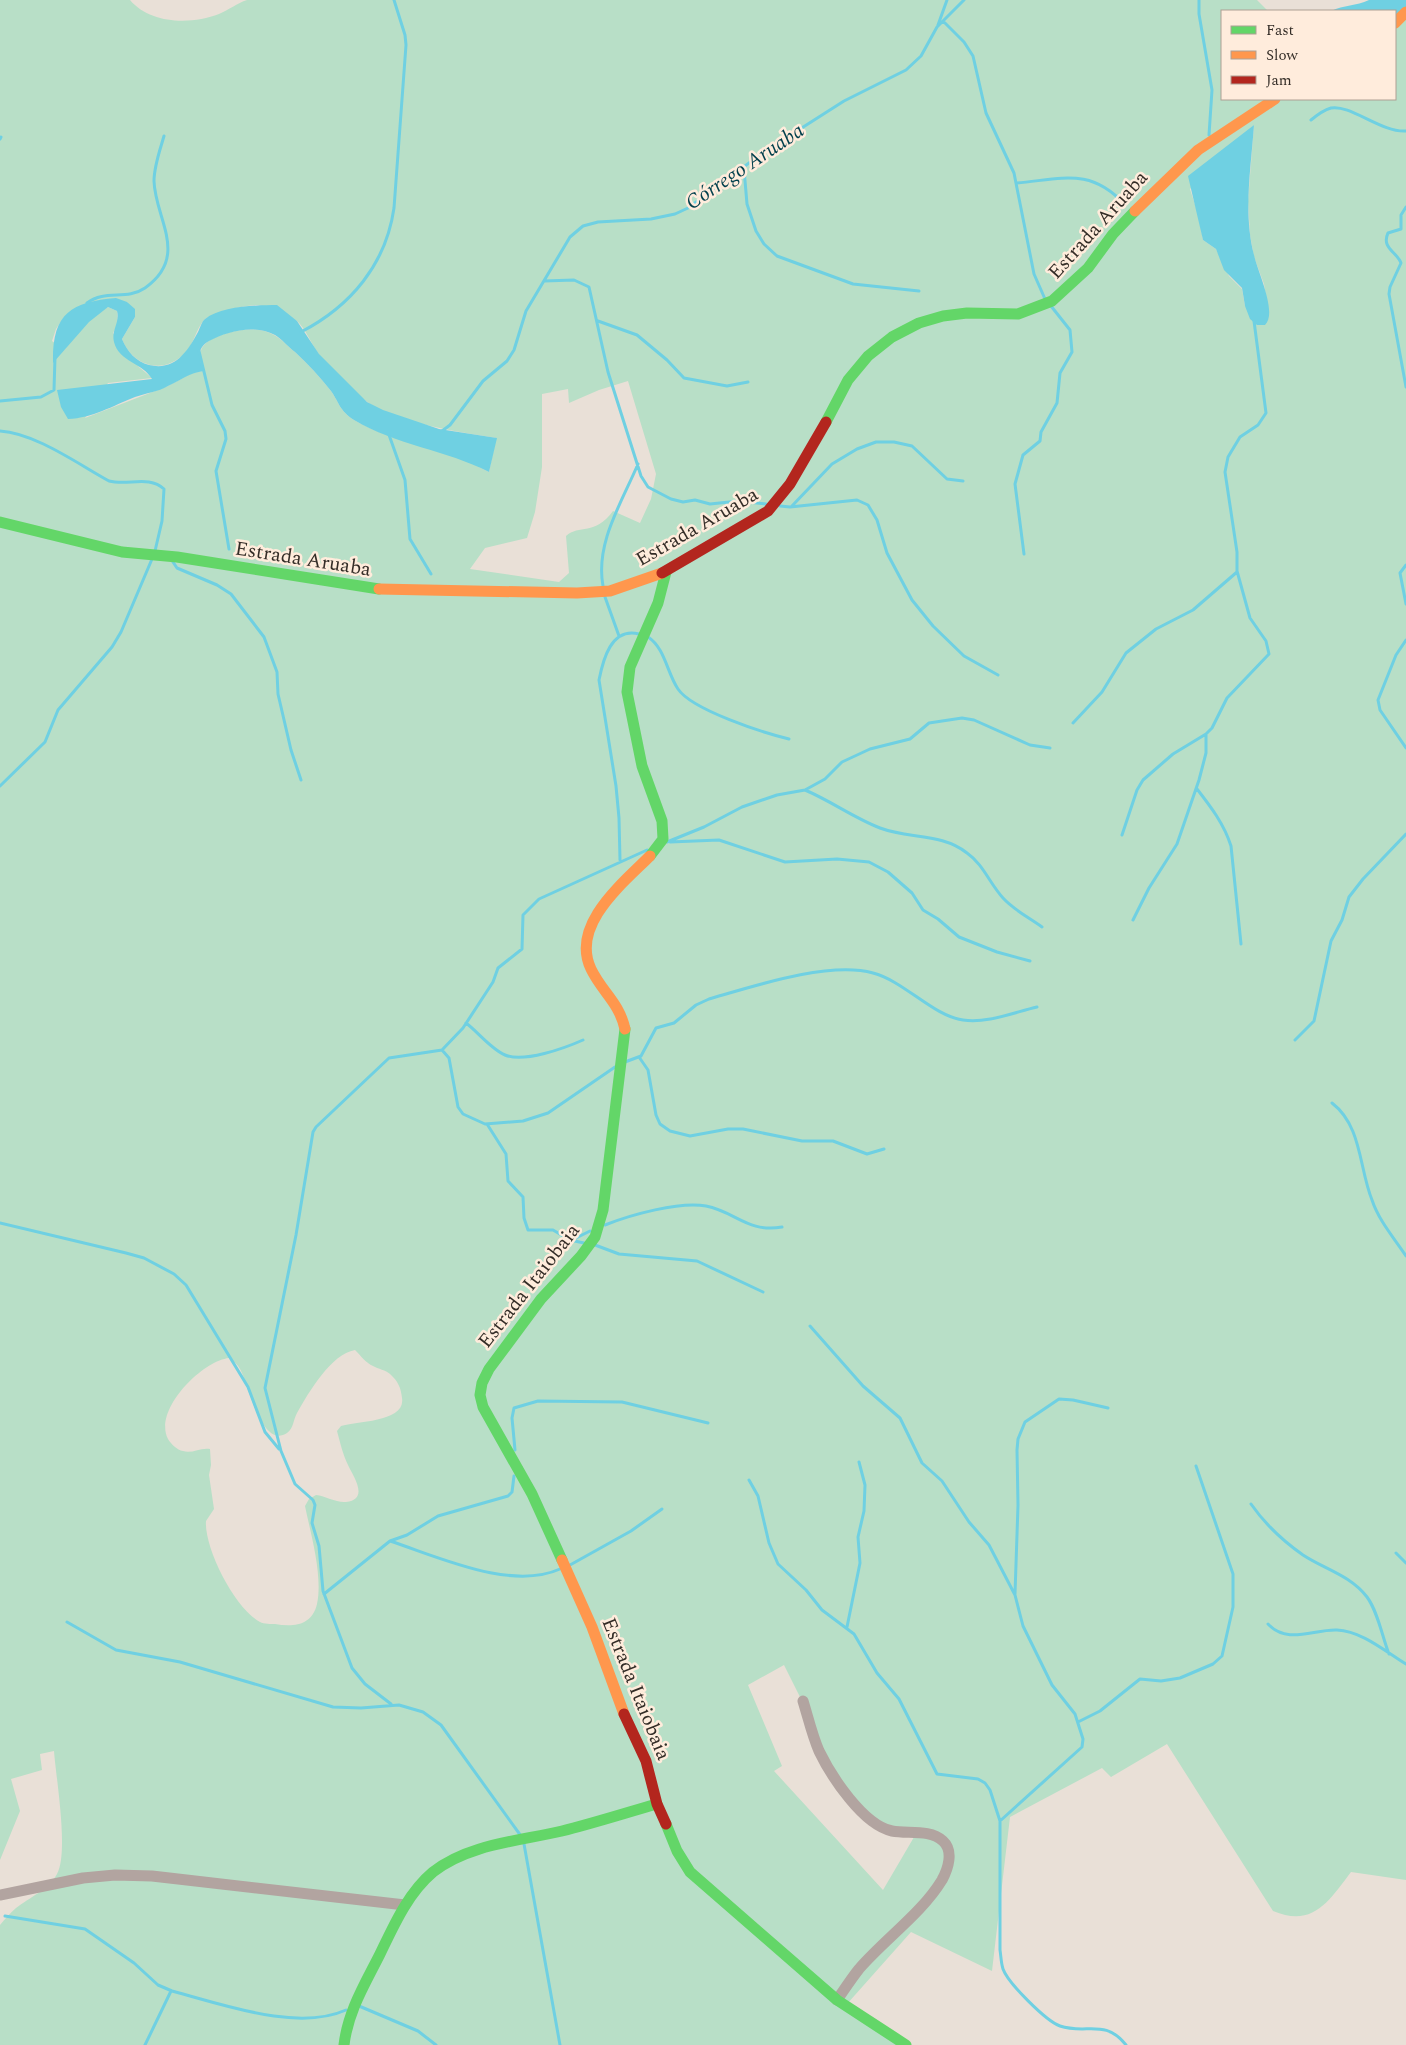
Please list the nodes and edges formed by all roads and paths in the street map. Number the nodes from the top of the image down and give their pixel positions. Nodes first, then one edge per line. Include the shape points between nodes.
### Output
1 (1406, 12) edge
2 (1396, 21) edge
3 (1273, 100) edge
4 (0, 522) edge
5 (666, 572) junction
6 (803, 1700) dead end
7 (657, 1804) junction
8 (0, 1894) edge
9 (405, 1905) junction
10 (837, 2000) junction
11 (344, 2045) edge
12 (906, 2045) edge

1 - 2 street
3 - 5 street, Estrada Aruaba via 1198,150 1176,169 1113,234 1088,268 1052,301 1018,314 943,316 919,323 892,337 868,356 848,380 807,457 777,501 754,521
4 - 5 street, Estrada Aruaba via 122,552 375,589 585,593 610,591
5 - 7 street, Estrada Itaiobaia via 658,603 632,660 627,692 642,766 662,821 663,839 657,850 599,911 586,940 590,968 619,1006 625,1028 602,1210 589,1246 541,1299 488,1369 480,1395 483,1407 532,1494 592,1627 624,1715 646,1761
6 - 10 street via 819,1751 838,1784 858,1808 891,1831 936,1836 945,1842 949,1852 949,1862 941,1880 911,1917 859,1969
7 - 9 street via 455,1858 433,1872
7 - 10 street, Estrada Itaiobaia via 677,1851 690,1872
8 - 9 street via 83,1878 152,1876
9 - 11 street via 352,2011
10 - 12 street, Estrada Itaiobaia

